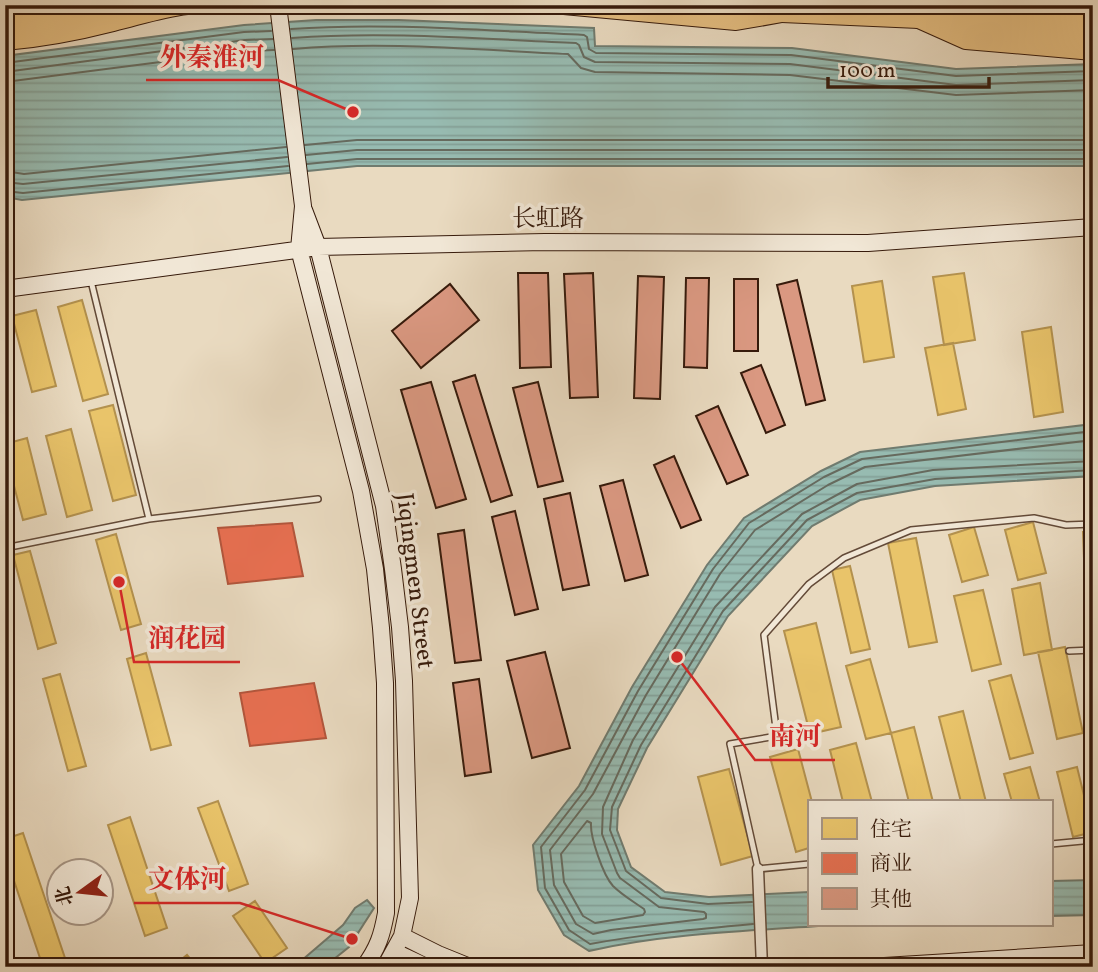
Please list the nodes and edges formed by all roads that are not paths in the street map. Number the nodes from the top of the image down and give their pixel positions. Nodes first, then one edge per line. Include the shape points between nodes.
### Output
1 (187, 5) edge
2 (564, 5) edge
3 (753, 5) edge
4 (110, 6) edge
5 (1093, 8) edge
6 (139, 11) edge
7 (279, 11) edge
8 (782, 13) junction
9 (919, 19) junction
10 (1047, 21) edge
11 (1093, 24) edge
12 (5, 25) edge
13 (5, 41) edge
14 (1089, 47) edge
15 (302, 201) junction
16 (1093, 227) edge
17 (318, 247) junction
18 (299, 249) junction
19 (90, 278) junction
20 (5, 289) edge
21 (318, 499) dead end
22 (149, 519) junction
23 (1093, 524) edge
24 (5, 548) edge
25 (1093, 650) edge
26 (1069, 651) dead end
27 (1093, 840) edge
28 (1052, 844) edge
29 (808, 864) edge
30 (758, 869) junction
31 (402, 936) junction
32 (395, 952) junction
33 (1093, 953) edge
34 (364, 967) edge
35 (385, 967) edge
36 (427, 967) edge
37 (470, 967) edge
38 (762, 967) edge
39 (868, 967) edge

1 - 6 main road
2 - 8 main road via 736,21
3 - 8 main road
4 - 12 main road
5 - 10 main road
6 - 13 main road via 112,23
7 - 15 main road, Jiqingmen Street
8 - 9 main road
9 - 10 main road
9 - 14 main road via 966,40
10 - 11 main road
10 - 14 main road
15 - 17 main road, Jiqingmen Street
15 - 18 main road, Jiqingmen Street
16 - 17 main road, 长虹路 via 868,243
17 - 18 main road, 长虹路
17 - 31 main road, Jiqingmen Street via 384,506 400,626 411,898
18 - 19 main road, 长虹路
18 - 34 main road, Jiqingmen Street via 361,491 381,628 386,913 381,939
19 - 20 main road, 长虹路
19 - 22 lane
21 - 22 lane
22 - 24 lane
23 - 30 lane via 1066,525 1034,518 911,530 844,558 809,584 764,635 777,736 730,744
25 - 26 lane
27 - 28 lane
29 - 30 lane
30 - 38 street
31 - 32 main road, Jiqingmen Street
31 - 37 main road
32 - 35 main road, Jiqingmen Street
32 - 36 main road
33 - 39 main road

